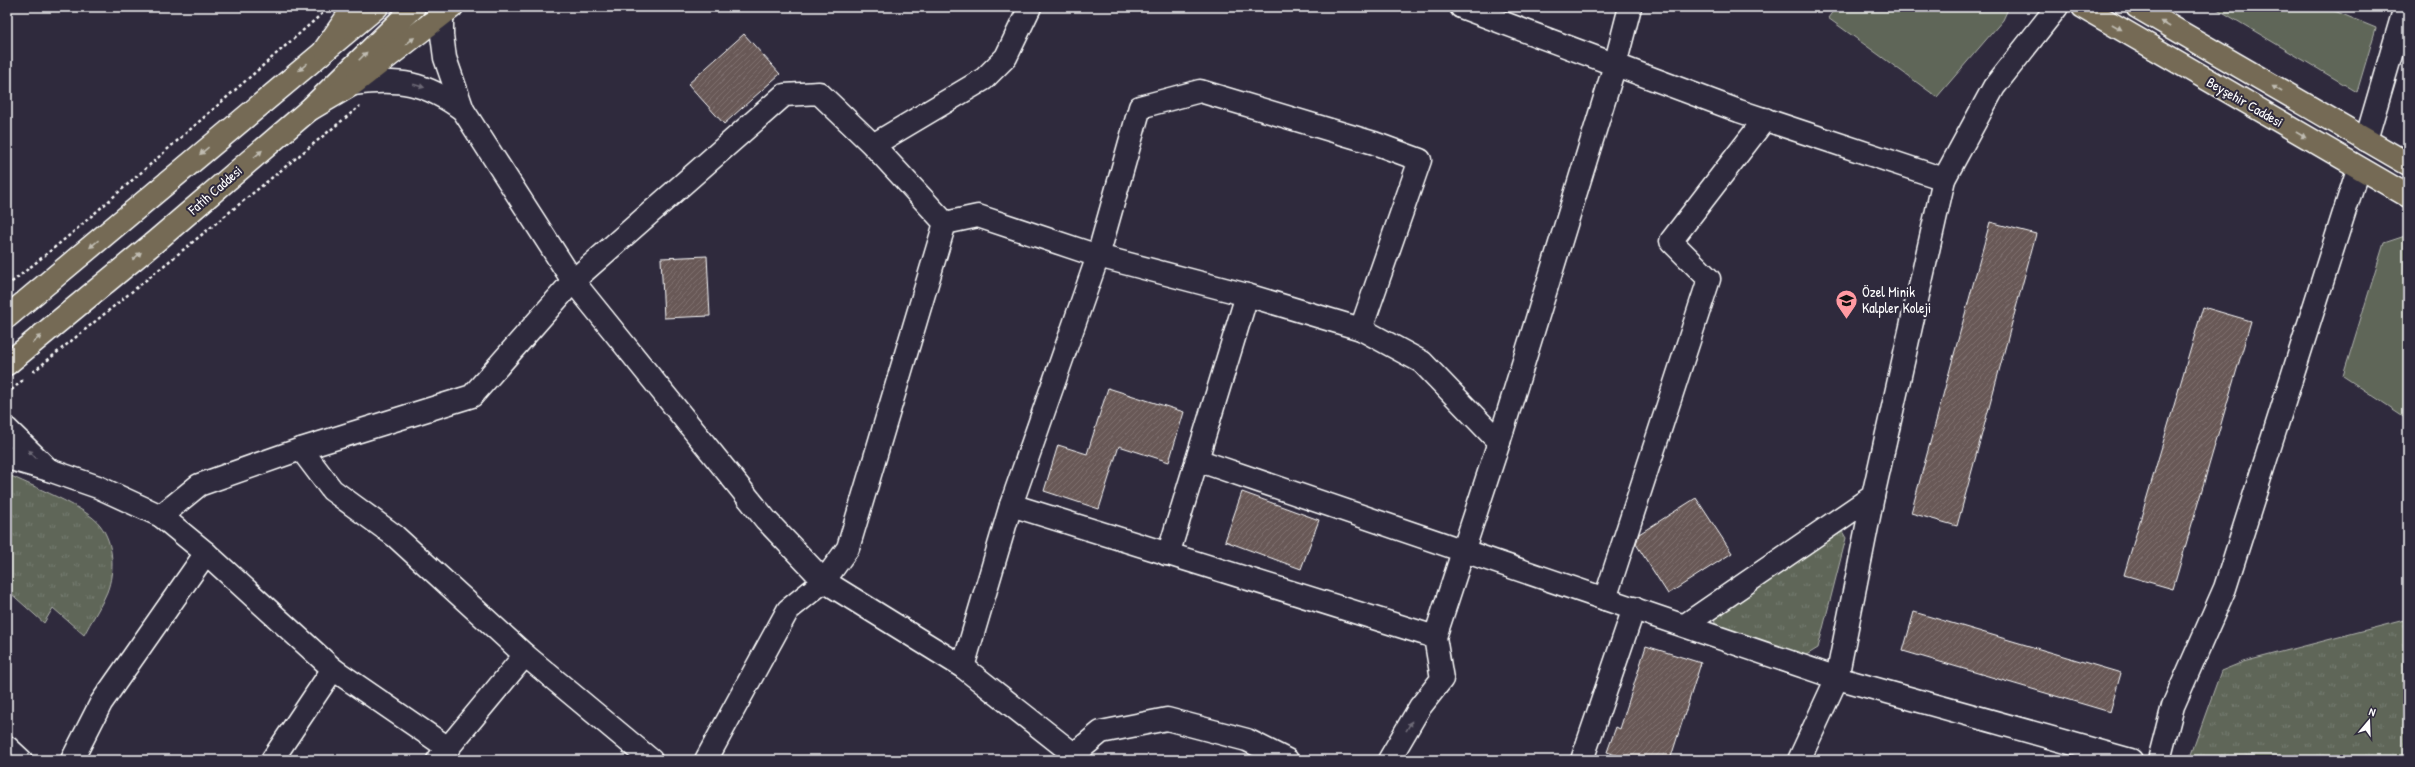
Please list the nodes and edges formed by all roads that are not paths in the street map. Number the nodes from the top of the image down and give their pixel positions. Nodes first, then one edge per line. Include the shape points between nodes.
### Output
1 (354, 7) edge
2 (377, 7) edge
3 (414, 7) edge
4 (1030, 7) edge
5 (1461, 7) edge
6 (1630, 7) edge
7 (2057, 7) edge
8 (2083, 7) edge
9 (2137, 7) edge
10 (2405, 7) edge
11 (447, 11) edge
12 (325, 49) junction
13 (1615, 65) junction
14 (359, 92) junction
15 (309, 110) junction
16 (463, 110) junction
17 (1765, 119) junction
18 (2366, 140) junction
19 (873, 145) junction
20 (2408, 164) edge
21 (2358, 169) junction
22 (1944, 179) junction
23 (2408, 196) edge
24 (945, 223) junction
25 (1098, 256) junction
26 (573, 281) junction
27 (1247, 294) junction
28 (7, 317) edge
29 (1361, 329) junction
30 (7, 364) edge
31 (7, 429) edge
32 (1499, 442) junction
33 (301, 449) junction
34 (7, 458) edge
35 (1197, 460) junction
36 (48, 470) junction
37 (1873, 496) junction
38 (1011, 505) junction
39 (161, 516) junction
40 (1464, 551) junction
41 (206, 553) junction
42 (1166, 554) junction
43 (824, 581) junction
44 (1605, 599) junction
45 (1634, 608) junction
46 (1685, 625) junction
47 (1435, 637) junction
48 (525, 655) junction
49 (963, 667) junction
50 (333, 669) junction
51 (1837, 678) junction
52 (7, 747) edge
53 (443, 754) edge
54 (1074, 758) edge
55 (21, 760) edge
56 (72, 760) edge
57 (272, 760) edge
58 (651, 760) edge
59 (706, 760) edge
60 (1287, 760) edge
61 (1390, 760) edge
62 (1582, 760) edge
63 (1799, 760) edge
64 (2131, 760) edge
65 (2159, 760) edge

1 - 12 main road
2 - 12 main road
15 -> 3 main road, Fatih Caddesi
4 - 19 street via 1006,57 984,79
5 - 13 street
6 - 13 street
7 - 22 street via 1994,87
8 -> 21 main road, Beyşehir Caddesi
18 -> 9 main road, Beyşehir Caddesi
10 - 18 street
14 -> 11 main road
11 - 16 street via 442,35 445,58
12 -> 28 main road
13 - 17 street
13 - 32 street
14 - 15 main road
14 -> 16 street via 389,80 419,85 435,91
30 -> 15 main road, Fatih Caddesi
16 - 26 street
17 - 22 street
17 - 44 street via 1671,241 1709,279
18 - 20 main road, Beyşehir Caddesi
19 - 24 street
19 - 26 street via 819,93 784,94
21 - 23 main road, Beyşehir Caddesi
21 - 65 street via 2225,588 2173,706
22 - 37 street
24 - 25 street via 978,216
24 - 43 street via 848,548
25 - 27 street
25 - 29 street via 1140,107 1200,91 1374,143 1420,160
25 - 38 street
26 - 33 street via 472,396
26 - 43 street via 766,520
27 - 29 street
27 - 35 street
29 - 32 street via 1422,362
36 -> 31 street
32 - 40 street
33 - 39 street via 199,486
33 - 48 street via 332,490 395,536
34 - 36 street
35 - 40 street
35 - 42 street
36 - 39 street via 98,487
37 - 46 street
37 - 51 street
38 - 42 street
38 - 49 street
39 - 41 street
40 - 44 street
40 - 47 street
41 - 50 street
41 - 56 street via 101,703
42 - 47 street
43 - 49 street
43 - 59 street via 788,610
44 - 45 street
45 - 46 street
45 - 62 street
46 - 51 street
61 -> 47 street via 1420,707 1442,679
48 - 53 street
48 - 58 street
49 - 54 street
50 - 53 street
50 - 57 street
51 - 63 street
51 - 64 street
52 - 55 street
54 - 60 street via 1101,732 1167,720 1248,740

